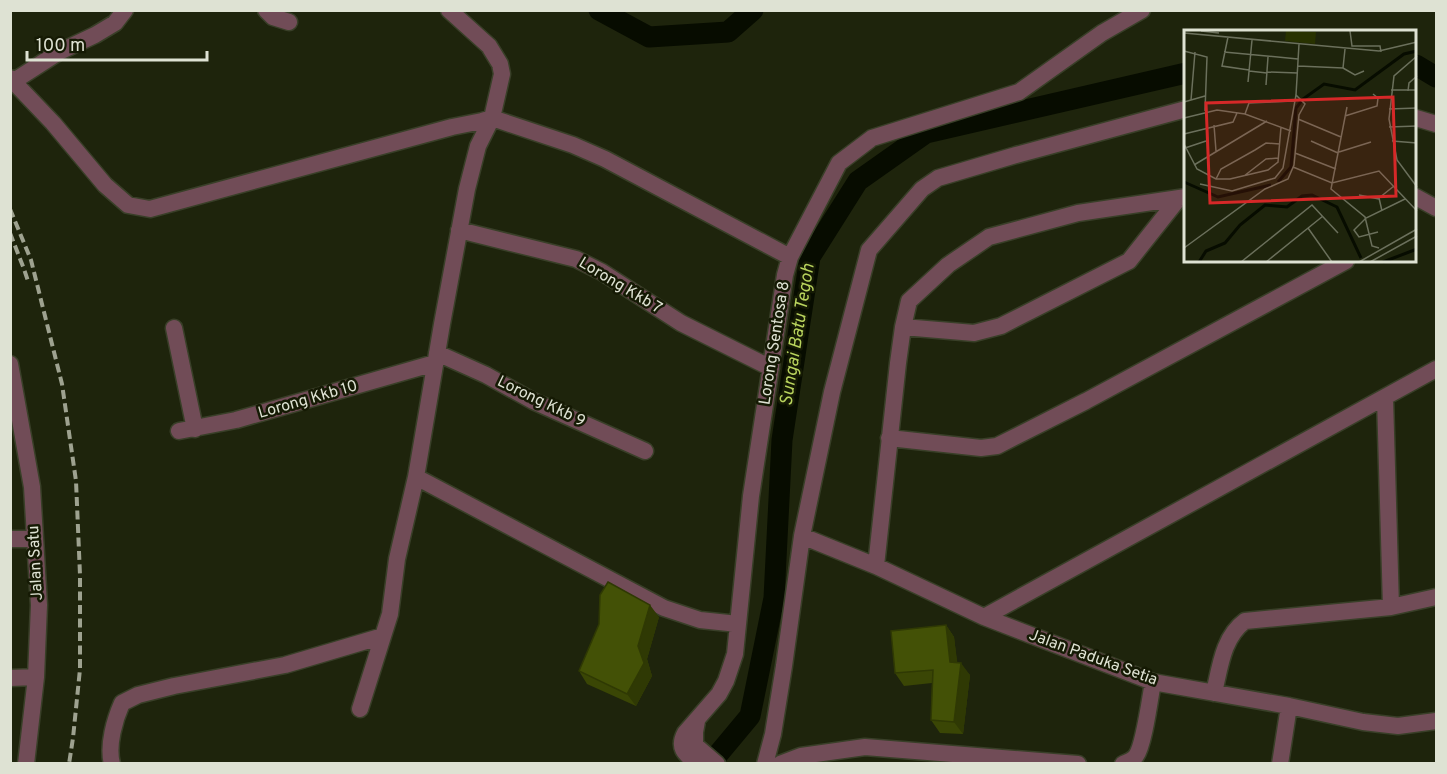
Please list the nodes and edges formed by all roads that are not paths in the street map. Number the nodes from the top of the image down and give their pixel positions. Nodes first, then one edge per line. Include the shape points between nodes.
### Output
1 (125, 10) edge
2 (266, 10) edge
3 (449, 10) edge
4 (1142, 10) edge
5 (289, 22) dead end
6 (12, 80) edge
7 (1184, 110) edge
8 (492, 118) junction
9 (1417, 118) edge
10 (1437, 124) edge
11 (1183, 197) edge
12 (1417, 198) edge
13 (1437, 208) edge
14 (459, 230) junction
15 (790, 257) junction
16 (1344, 262) edge
17 (903, 327) junction
18 (174, 328) dead end
19 (436, 358) junction
20 (10, 364) edge
21 (771, 368) junction
22 (1437, 369) edge
23 (1385, 398) junction
24 (16, 427) edge
25 (889, 438) junction
26 (645, 451) dead end
27 (416, 477) junction
28 (802, 536) junction
29 (10, 539) edge
30 (35, 539) junction
31 (876, 566) junction
32 (1437, 597) edge
33 (1391, 607) junction
34 (984, 617) junction
35 (738, 624) junction
36 (383, 636) junction
37 (36, 677) junction
38 (10, 678) edge
39 (1153, 682) junction
40 (1214, 693) junction
41 (1289, 706) junction
42 (360, 709) dead end
43 (1437, 721) edge
44 (692, 754) edge
45 (110, 761) edge
46 (26, 764) edge
47 (717, 764) edge
48 (765, 764) edge
49 (780, 764) edge
50 (1078, 764) edge
51 (1124, 764) edge
52 (1280, 764) edge

1 - 6 street via 115,23
2 - 5 street
3 - 8 street via 489,46 500,64 502,74
4 - 15 street, Lorong Sentosa 8 via 1102,33 1019,92 872,138 839,163
6 - 8 street via 105,185 128,205 150,209
7 - 28 street via 960,171 938,178 922,189 869,250 832,392
8 - 14 street via 478,146
8 - 15 street via 605,159
9 - 10 street
11 - 17 street via 1129,261 1001,326 974,333
11 - 17 street via 1078,213 989,237 948,265 909,301
12 - 13 street
14 - 19 street
14 - 21 street, Lorong Kkb 7 via 576,259 681,323
15 - 21 street, Lorong Sentosa 8
16 - 25 street via 997,446 981,448
17 - 25 street
18 - 19 street, Lorong Kkb 10 via 187,430 236,420
19 - 26 street, Lorong Kkb 9 via 486,375 533,401
19 - 27 street
20 - 24 street, Jalan Satu
21 - 35 street, Lorong Sentosa 8 via 751,496
22 - 23 street
23 - 33 street
23 - 34 street
24 - 30 street, Jalan Satu via 32,487
25 - 31 street
27 - 35 street via 664,608 700,620
27 - 36 street
28 - 31 street, Jalan Paduka Setia
28 - 48 street via 773,734
29 - 30 street
30 - 37 street, Jalan Satu via 39,605
31 - 34 street, Jalan Paduka Setia
32 - 33 street
33 - 40 street via 1245,621 1235,628 1226,645
34 - 39 street, Jalan Paduka Setia
35 - 44 street, Lorong Sentosa 8 via 735,654 726,681 681,740
36 - 42 street
36 - 45 street via 285,665 138,695 122,703 115,718
37 - 38 street
37 - 46 street, Jalan Satu
39 - 40 street, Jalan Paduka Setia
39 - 51 street via 1136,757
40 - 41 street, Jalan Paduka Setia
41 - 43 street, Jalan Paduka Setia via 1398,726
41 - 52 street
44 - 47 street, Lorong Sentosa 8
49 - 50 street via 801,756 865,747

